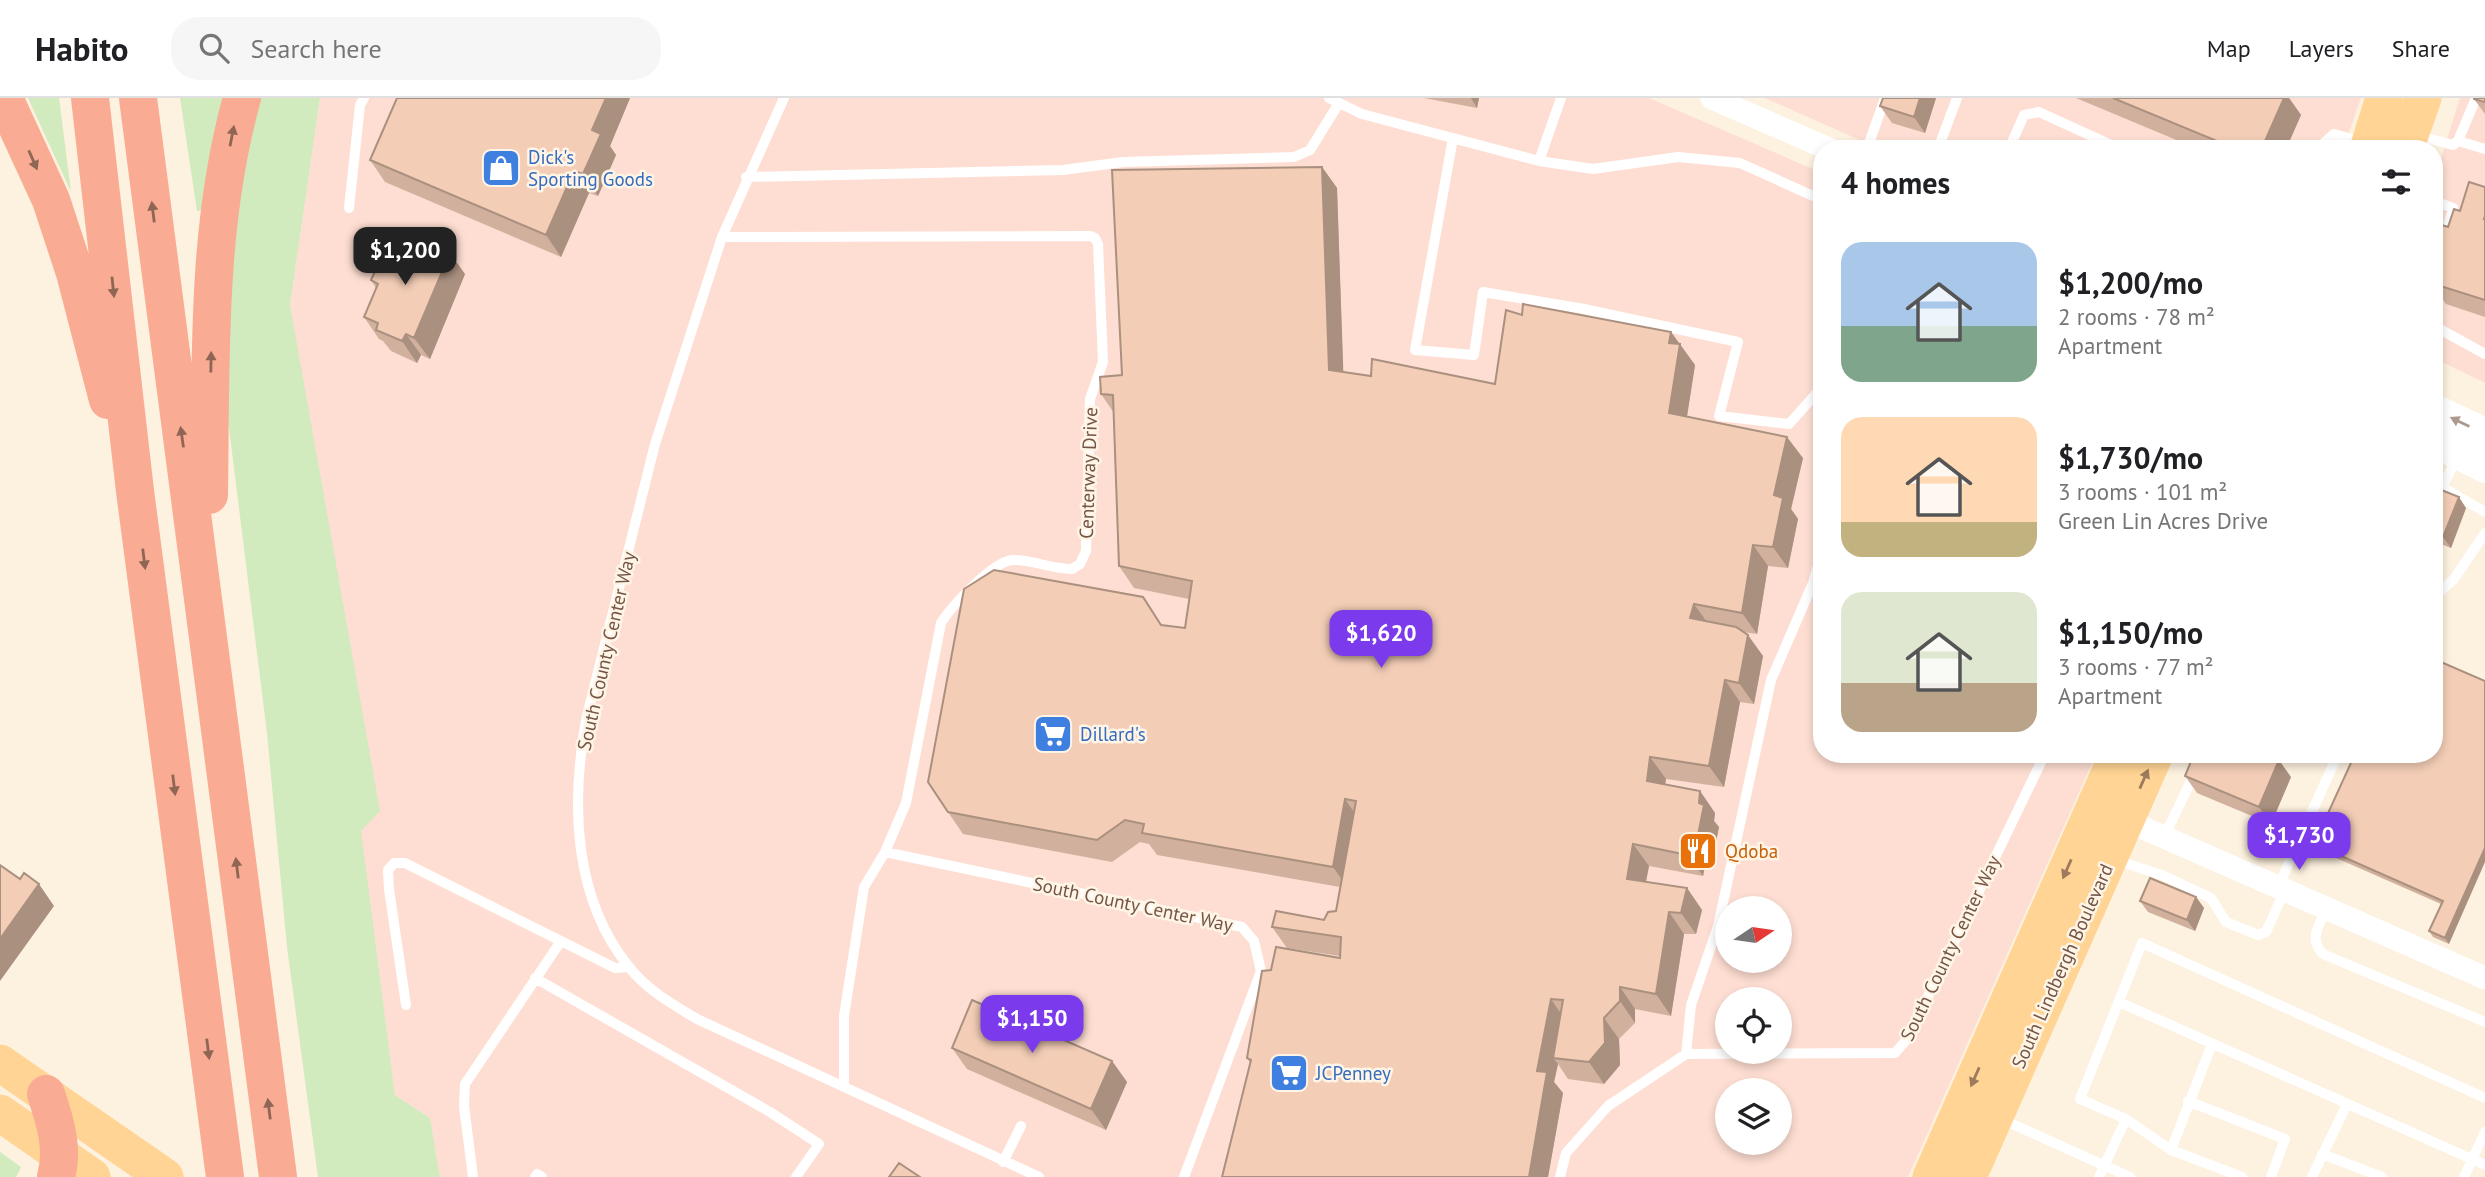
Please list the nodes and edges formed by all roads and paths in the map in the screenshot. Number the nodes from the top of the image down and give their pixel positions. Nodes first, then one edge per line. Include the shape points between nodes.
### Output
1 (4, 98) edge
2 (90, 98) edge
3 (138, 98) edge
4 (242, 98) edge
5 (364, 98) edge
6 (784, 98) edge
7 (1562, 98) edge
8 (1712, 98) edge
9 (1950, 98) edge
10 (1957, 98) edge
11 (2384, 98) edge
12 (2423, 98) edge
13 (2476, 98) edge
14 (1886, 100) edge
15 (1334, 101) edge
16 (1947, 124) junction
17 (1453, 138) junction
18 (1870, 140) edge
19 (1941, 140) edge
20 (2013, 140) edge
21 (2100, 140) edge
22 (2327, 140) edge
23 (2351, 140) edge
24 (2370, 140) edge
25 (2408, 140) edge
26 (2458, 141) junction
27 (1813, 142) edge
28 (2443, 144) edge
29 (2485, 149) edge
30 (1539, 161) junction
31 (746, 177) junction
32 (1813, 196) edge
33 (2443, 204) edge
34 (349, 208) dead end
35 (722, 237) junction
36 (2443, 245) edge
37 (2443, 331) edge
38 (2485, 354) edge
39 (1813, 397) edge
40 (2443, 414) edge
41 (2485, 434) edge
42 (2460, 454) edge
43 (2443, 479) edge
44 (2443, 489) edge
45 (135, 491) junction
46 (2485, 512) edge
47 (2485, 533) edge
48 (1813, 583) edge
49 (2443, 588) edge
50 (207, 626) junction
51 (2041, 763) edge
52 (2117, 763) edge
53 (2148, 763) edge
54 (2200, 763) edge
55 (2333, 763) edge
56 (2110, 814) junction
57 (2164, 837) junction
58 (885, 852) junction
59 (2109, 858) junction
60 (2281, 888) junction
61 (2327, 908) junction
62 (561, 941) junction
63 (629, 967) junction
64 (535, 978) junction
65 (2485, 978) edge
66 (2119, 1002) junction
67 (407, 1005) dead end
68 (2485, 1022) edge
69 (2212, 1044) junction
70 (1686, 1054) junction
71 (0, 1063) edge
72 (844, 1086) junction
73 (46, 1094) junction
74 (2485, 1098) edge
75 (2188, 1101) junction
76 (2347, 1104) junction
77 (0, 1112) edge
78 (1995, 1117) junction
79 (2126, 1119) junction
80 (1021, 1126) dead end
81 (2485, 1132) edge
82 (2171, 1150) junction
83 (2322, 1154) junction
84 (2472, 1160) junction
85 (1003, 1161) junction
86 (2485, 1165) edge
87 (58, 1166) edge
88 (2105, 1166) junction
89 (92, 1177) edge
90 (165, 1177) edge
91 (225, 1177) edge
92 (278, 1177) edge
93 (473, 1177) edge
94 (535, 1177) edge
95 (542, 1177) edge
96 (796, 1177) edge
97 (1039, 1177) edge
98 (1184, 1177) edge
99 (1560, 1177) edge
100 (1931, 1177) edge
101 (1968, 1177) edge
102 (2099, 1177) edge
103 (2130, 1177) edge
104 (2242, 1177) edge
105 (2270, 1177) edge
106 (2312, 1177) edge
107 (2382, 1177) edge
108 (2464, 1177) edge

1 -> 45 highway via 51,200
2 -> 45 highway
50 -> 3 highway
50 -> 4 highway via 214,248
5 - 34 lane
6 - 31 lane, South County Center Way
7 - 30 lane
8 - 27 street
9 - 16 lane
10 - 16 lane
11 - 24 main road
12 - 25 main road
13 - 26 lane
14 - 18 lane
15 - 17 lane via 1362,114
15 - 31 lane via 1310,150 1294,157 1123,162 1063,170
16 - 19 lane
17 - 30 lane
17 - 39 lane via 1415,350 1474,355 1483,292 1738,342 1719,416 1789,424
20 - 21 lane via 2024,115 2031,112
22 - 23 lane via 2334,134
26 - 28 lane
26 - 29 lane
30 - 32 lane via 1593,169 1678,158 1740,163
31 - 35 lane, South County Center Way
33 - 36 lane via 2458,209
35 - 58 lane, Centerway Drive via 1090,236 1098,244 1103,362 1090,399 1086,551 1072,569 1011,560 951,607 941,623 906,803
35 - 63 lane, South County Center Way via 655,444 581,750 577,822 581,853 601,924
37 - 38 lane
41 -> 40 main road
42 - 43 lane
44 - 46 lane
45 -> 91 highway
47 - 49 lane
48 - 70 lane via 1771,680 1717,926 1692,1005
92 -> 50 highway
51 - 70 lane, South County Center Way via 1908,1038 1895,1054
52 - 56 main road, South Lindbergh Boulevard
56 -> 53 main road, South Lindbergh Boulevard
54 - 57 lane
55 - 60 lane
56 - 57 street
56 - 59 main road, South Lindbergh Boulevard
56 -> 100 main road, South Lindbergh Boulevard
57 - 60 street
58 - 72 lane, Centerway Drive via 864,887 844,1016
58 - 98 lane, South County Center Way via 1242,927 1251,936 1261,971
59 - 60 lane via 2162,875 2211,898 2226,922 2258,935 2266,932
59 - 78 main road, South Lindbergh Boulevard
60 - 61 street
61 - 65 street
61 - 68 lane via 2314,937 2323,954
62 - 63 lane via 615,968
62 - 64 lane
62 - 67 lane via 405,863 394,863 388,870 389,889
63 - 72 lane, South County Center Way via 658,995 697,1019
64 - 93 lane via 465,1084
64 - 96 lane via 819,1144
66 - 69 lane
66 - 74 lane via 2142,943
66 - 79 lane via 2080,1099
69 - 75 lane
69 - 76 lane
70 - 99 lane via 1608,1107 1566,1153
71 - 73 main road
72 - 85 lane, South County Center Way
73 - 87 highway via 57,1130
73 - 90 main road
75 - 82 lane
75 - 105 lane via 2285,1139
76 - 83 lane
76 - 84 lane
77 - 87 main road
78 - 88 lane
78 - 101 main road, South Lindbergh Boulevard
79 - 82 lane
79 - 88 lane
80 - 85 lane
81 - 84 lane
82 - 104 lane
83 - 106 lane
83 - 107 lane
84 - 86 lane
84 - 108 lane
85 - 97 lane, South County Center Way
87 - 89 main road
88 - 102 lane
88 - 103 lane
94 - 95 lane

